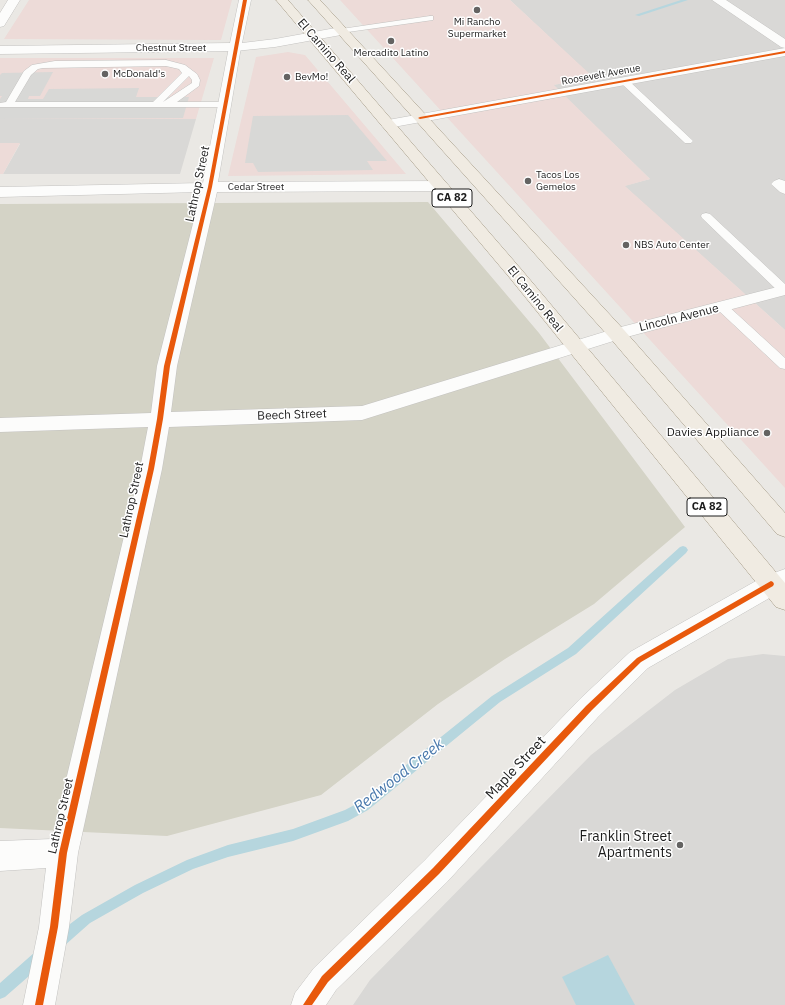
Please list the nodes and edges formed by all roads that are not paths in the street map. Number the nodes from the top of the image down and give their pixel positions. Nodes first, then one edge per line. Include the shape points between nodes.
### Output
1 (14, 0) edge
2 (245, 0) edge
3 (282, 0) edge
4 (314, 0) edge
5 (718, 0) edge
6 (430, 18) dead end
7 (0, 23) edge
8 (341, 31) junction
9 (313, 36) junction
10 (785, 44) edge
11 (236, 47) junction
12 (0, 50) edge
13 (785, 52) edge
14 (186, 71) junction
15 (624, 81) junction
16 (5, 105) edge
17 (155, 105) junction
18 (167, 105) junction
19 (225, 105) junction
20 (420, 118) junction
21 (388, 124) junction
22 (688, 141) dead end
23 (441, 186) junction
24 (210, 187) junction
25 (0, 192) edge
26 (706, 216) dead end
27 (785, 290) edge
28 (722, 307) junction
29 (616, 334) junction
30 (574, 346) junction
31 (785, 365) edge
32 (160, 419) junction
33 (0, 425) edge
34 (785, 528) edge
35 (780, 588) edge
36 (63, 853) junction
37 (0, 856) edge
38 (39, 1005) edge
39 (307, 1005) edge

1 - 7 street
2 - 11 street, Lathrop Street
3 - 9 main road, El Camino Real / CA 82
4 - 8 main road, El Camino Real / CA 82
5 - 10 street
6 - 8 lane
8 - 9 street, Chestnut Street
8 - 20 main road, El Camino Real / CA 82
9 - 11 street, Chestnut Street
9 - 21 main road, El Camino Real / CA 82
11 - 12 street, Chestnut Street
11 - 19 street, Lathrop Street
13 - 15 street, Roosevelt Avenue
14 - 16 lane via 182,67 166,63 55,64 35,67
14 - 17 lane via 186,74
14 - 18 lane via 194,76 196,84
15 - 20 street, Roosevelt Avenue
15 - 22 lane
16 - 17 lane
17 - 18 lane
18 - 19 lane
19 - 24 street, Lathrop Street
20 - 21 street, Roosevelt Avenue
20 - 29 main road, El Camino Real / CA 82
21 - 23 main road, El Camino Real / CA 82
23 - 24 street, Cedar Street
23 - 30 main road, El Camino Real / CA 82
24 - 25 street, Cedar Street
24 - 32 street, Lathrop Street via 167,366
26 - 27 lane
27 - 28 street, Lincoln Avenue
28 - 29 street, Lincoln Avenue
28 - 31 lane
29 - 30 street, Lincoln Avenue
29 - 34 main road, El Camino Real / CA 82
30 - 32 street, Beech Street via 362,413
30 - 35 main road, El Camino Real / CA 82
32 - 33 street, Beech Street
32 - 36 street, Lathrop Street
35 - 39 street, Maple Street via 639,660 590,708 436,871 325,980
36 - 37 street
36 - 38 street, Lathrop Street via 54,927

